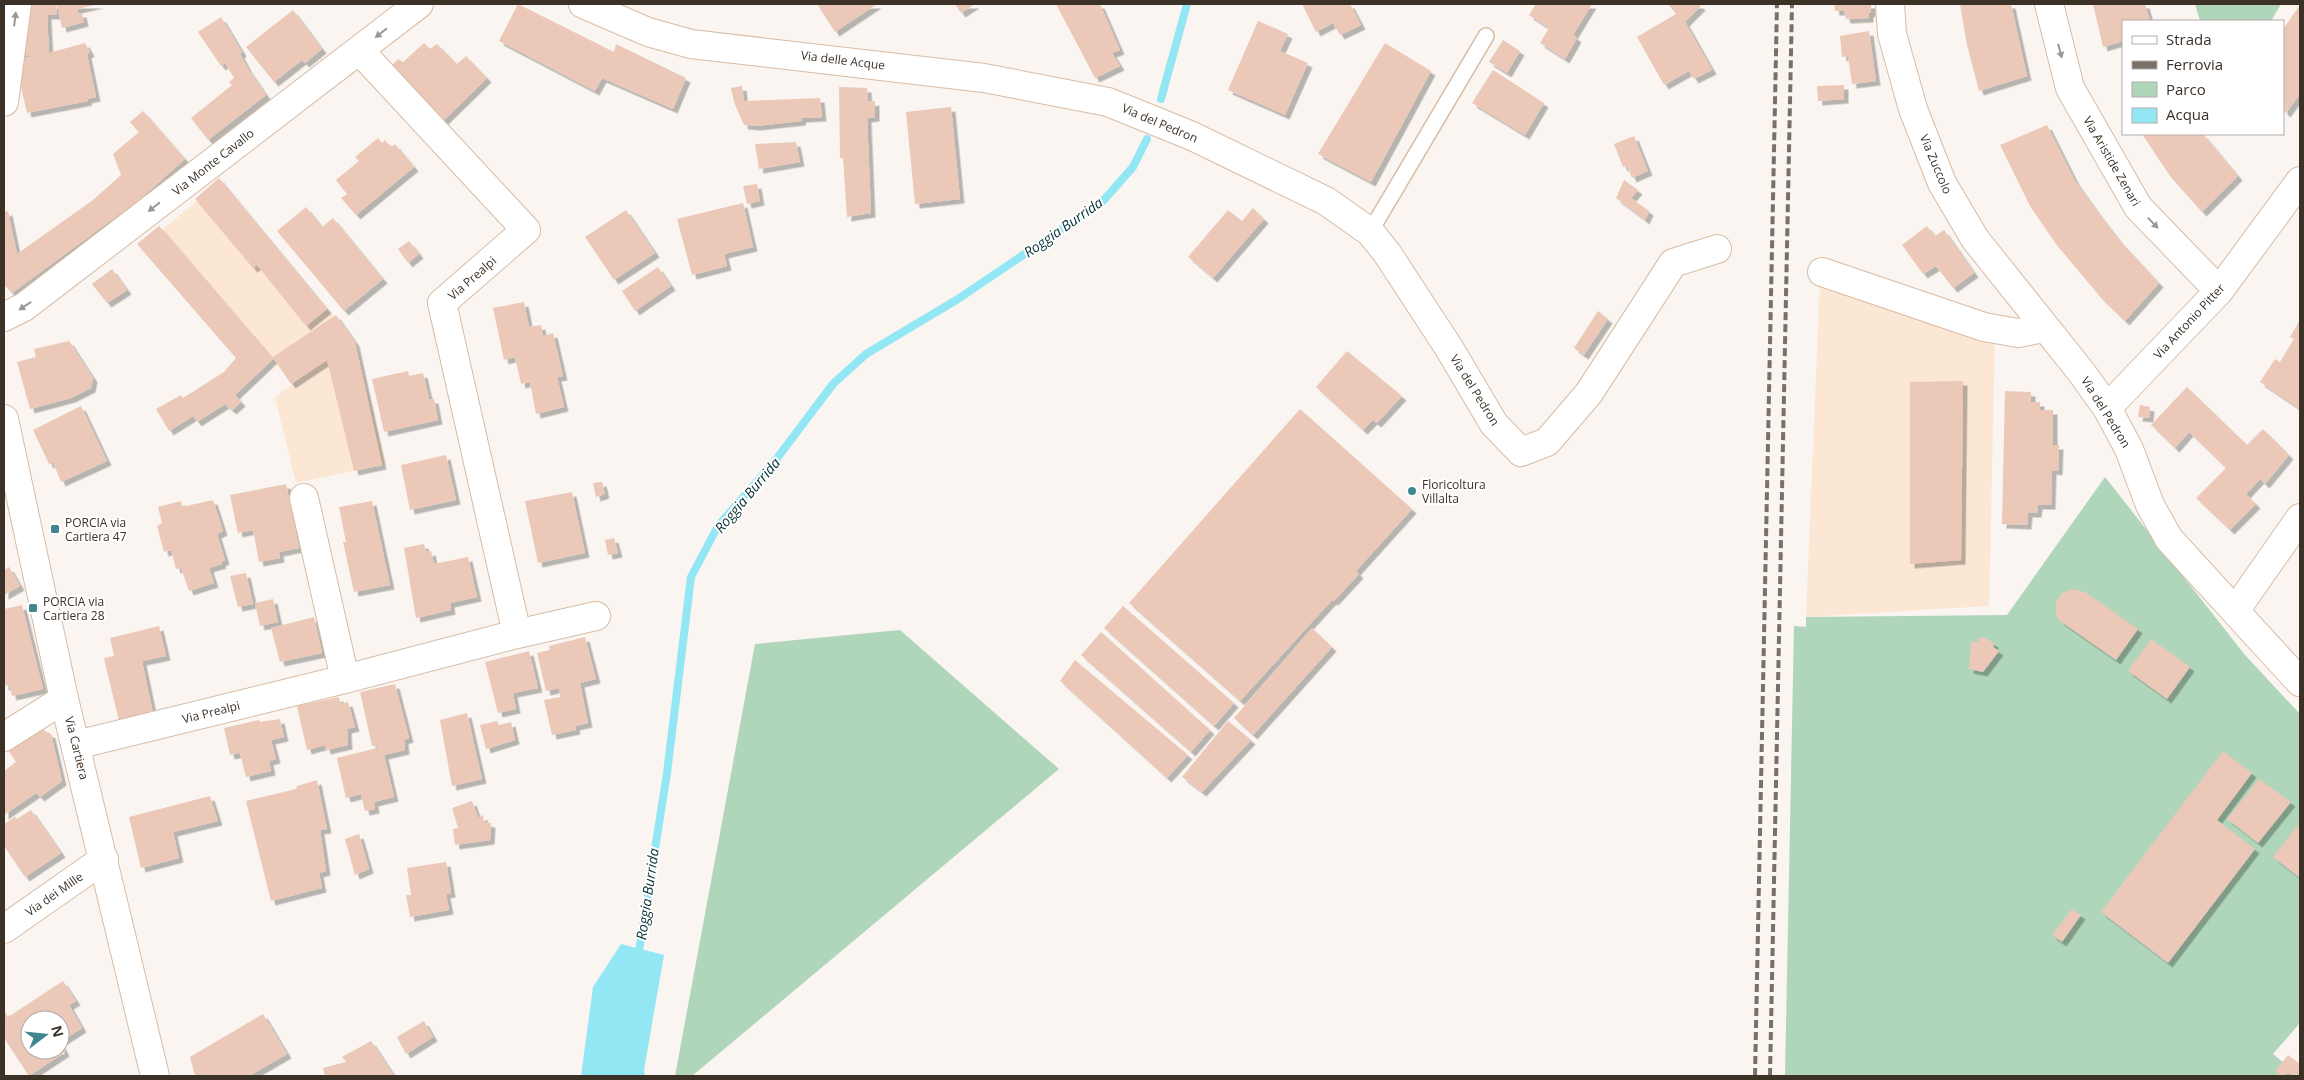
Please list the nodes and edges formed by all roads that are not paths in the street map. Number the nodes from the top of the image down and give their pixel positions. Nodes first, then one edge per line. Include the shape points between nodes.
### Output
1 (17, 4) edge
2 (419, 4) edge
3 (583, 4) edge
4 (1890, 4) edge
5 (2050, 4) edge
6 (1486, 36) dead end
7 (359, 50) junction
8 (4, 102) edge
9 (1108, 102) joint
10 (2300, 181) edge
11 (1370, 232) junction
12 (1717, 249) dead end
13 (1822, 272) dead end
14 (2219, 291) junction
15 (4, 317) edge
16 (2044, 328) junction
17 (2107, 408) junction
18 (5, 434) edge
19 (304, 498) dead end
20 (2300, 518) edge
21 (2235, 611) junction
22 (596, 616) dead end
23 (517, 634) junction
24 (345, 679) junction
25 (2300, 682) edge
26 (64, 699) junction
27 (4, 737) edge
28 (76, 745) junction
29 (104, 859) junction
30 (4, 929) edge
31 (155, 1076) edge

8 -> 1 street
2 -> 7 street, Via Monte Cavallo
3 - 9 street, Via delle Acque via 648,32 691,44 984,78
4 - 16 street, Via Zuccolo via 1892,34 1913,109 1942,183 1974,239
5 -> 14 street, Via Aristide Zenari via 2070,88 2138,207
6 - 11 lane
7 -> 15 street, Via Monte Cavallo via 24,308
7 - 23 street, Via Prealpi via 526,230 442,303
9 - 11 street, Via del Pedron via 1192,136 1326,201
10 - 14 street, Via Antonio Pitter
11 - 12 street, Via del Pedron via 1449,348 1494,424 1521,452 1547,442 1589,393 1673,263
13 - 16 street via 1984,327 2018,332
14 - 17 street, Via Antonio Pitter
16 - 17 street, Via del Pedron
17 - 21 street, Via del Pedron via 2130,449 2150,505 2169,539
18 - 26 street, Via Cartiera
19 - 24 street
20 - 21 street
21 - 25 street, Via del Pedron
22 - 23 street, Via Prealpi
23 - 24 street, Via Prealpi
24 - 28 street, Via Prealpi
26 - 27 street
26 - 28 street, Via Cartiera
28 - 29 street, Via Cartiera
29 - 30 street, Via dei Mille
29 - 31 street, Via Cartiera

